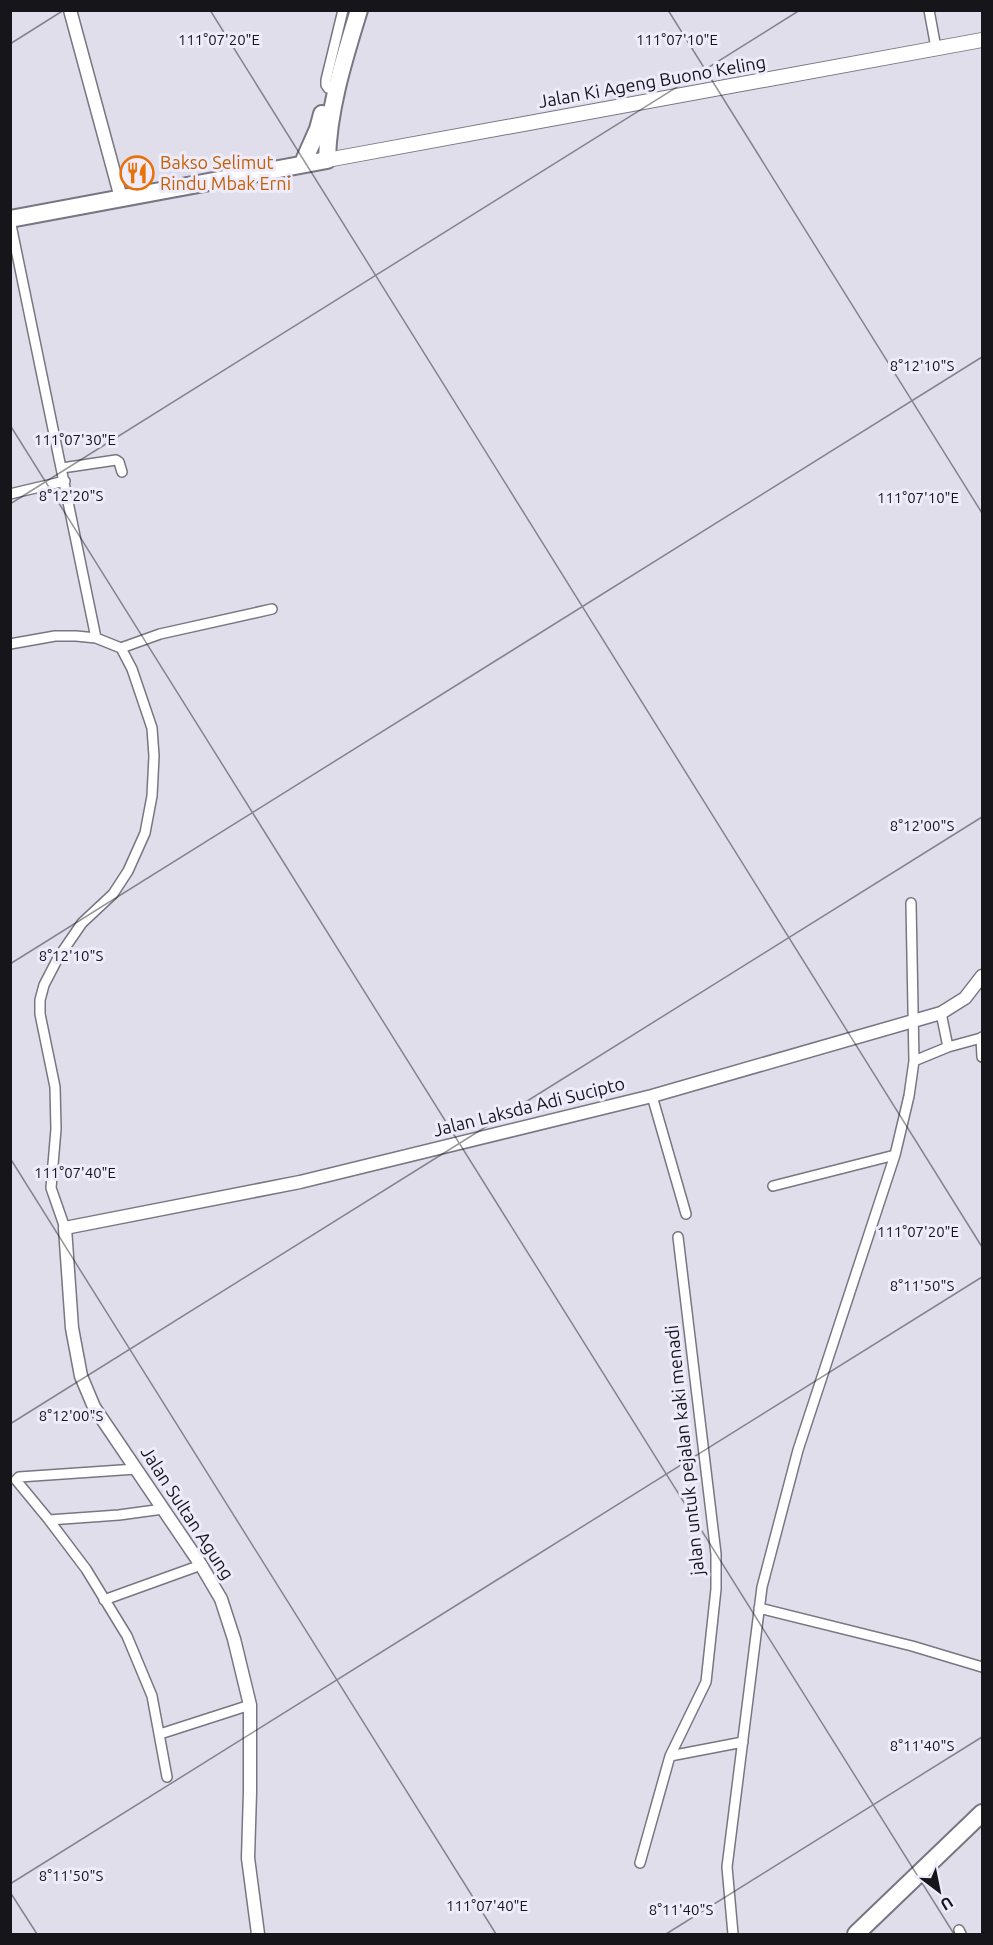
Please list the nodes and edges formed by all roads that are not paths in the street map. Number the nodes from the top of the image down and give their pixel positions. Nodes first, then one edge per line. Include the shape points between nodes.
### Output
1 (70, 10) edge
2 (343, 10) edge
3 (352, 10) edge
4 (359, 10) edge
5 (929, 10) edge
6 (982, 40) edge
7 (936, 48) junction
8 (333, 89) junction
9 (327, 160) junction
10 (303, 163) junction
11 (121, 198) junction
12 (10, 220) edge
13 (62, 468) junction
14 (122, 472) dead end
15 (65, 481) junction
16 (10, 495) edge
17 (272, 609) dead end
18 (96, 638) junction
19 (10, 644) edge
20 (121, 648) junction
21 (911, 903) dead end
22 (982, 976) edge
23 (941, 1013) junction
24 (913, 1022) junction
25 (982, 1038) edge
26 (948, 1047) junction
27 (982, 1058) edge
28 (914, 1061) junction
29 (652, 1096) junction
30 (895, 1155) junction
31 (773, 1186) dead end
32 (686, 1214) dead end
33 (65, 1228) junction
34 (678, 1238) dead end
35 (136, 1469) junction
36 (163, 1509) junction
37 (49, 1520) junction
38 (201, 1565) junction
39 (104, 1600) junction
40 (759, 1608) junction
41 (982, 1668) edge
42 (250, 1705) junction
43 (160, 1734) junction
44 (742, 1742) junction
45 (670, 1756) junction
46 (167, 1778) dead end
47 (982, 1813) edge
48 (639, 1863) dead end
49 (866, 1931) edge
50 (258, 1935) edge
51 (733, 1935) edge

1 - 11 street
2 - 8 street via 327,71 326,85
3 - 8 highway
4 - 8 highway
5 - 7 street
6 - 7 main road, Jalan Ki Ageng Buono Keling
7 - 9 main road, Jalan Ki Ageng Buono Keling
8 - 9 highway
8 - 10 highway
9 - 10 highway
10 - 11 highway
11 - 12 highway
12 - 13 street
13 - 14 street via 116,460
13 - 15 street
15 - 16 street
15 - 18 street
17 - 20 street via 160,634
18 - 19 street via 55,636
18 - 20 street
20 - 33 street via 152,728 152,796 145,833 113,894 82,923 58,958 40,1000 39,1014 56,1096 51,1188
21 - 24 street
22 - 23 street, Jalan Laksda Adi Sucipto via 965,998
23 - 24 street, Jalan Laksda Adi Sucipto
23 - 26 street
24 - 28 street
24 - 29 street, Jalan Laksda Adi Sucipto
25 - 26 street
25 - 27 street
26 - 28 street
28 - 30 street
29 - 32 street
29 - 33 street, Jalan Laksda Adi Sucipto via 300,1182
30 - 31 street
30 - 40 street via 798,1450
33 - 35 street, Jalan Sultan Agung via 72,1328 81,1376 94,1407
34 - 45 street, jalan untuk pejalan kaki menadi via 716,1554 716,1588 706,1682
35 - 36 street, Jalan Sultan Agung
35 - 37 street via 17,1477 17,1484
36 - 37 street
36 - 38 street, Jalan Sultan Agung
37 - 39 street
38 - 39 street
38 - 42 street, Jalan Sultan Agung via 221,1599
39 - 43 street via 127,1636 152,1696
40 - 41 street via 912,1646
40 - 44 street
42 - 43 street
42 - 50 street, Jalan Sultan Agung via 248,1858
43 - 46 street
44 - 45 street
44 - 51 street via 727,1867
45 - 48 street, jalan untuk pejalan kaki menadi
47 - 49 highway

